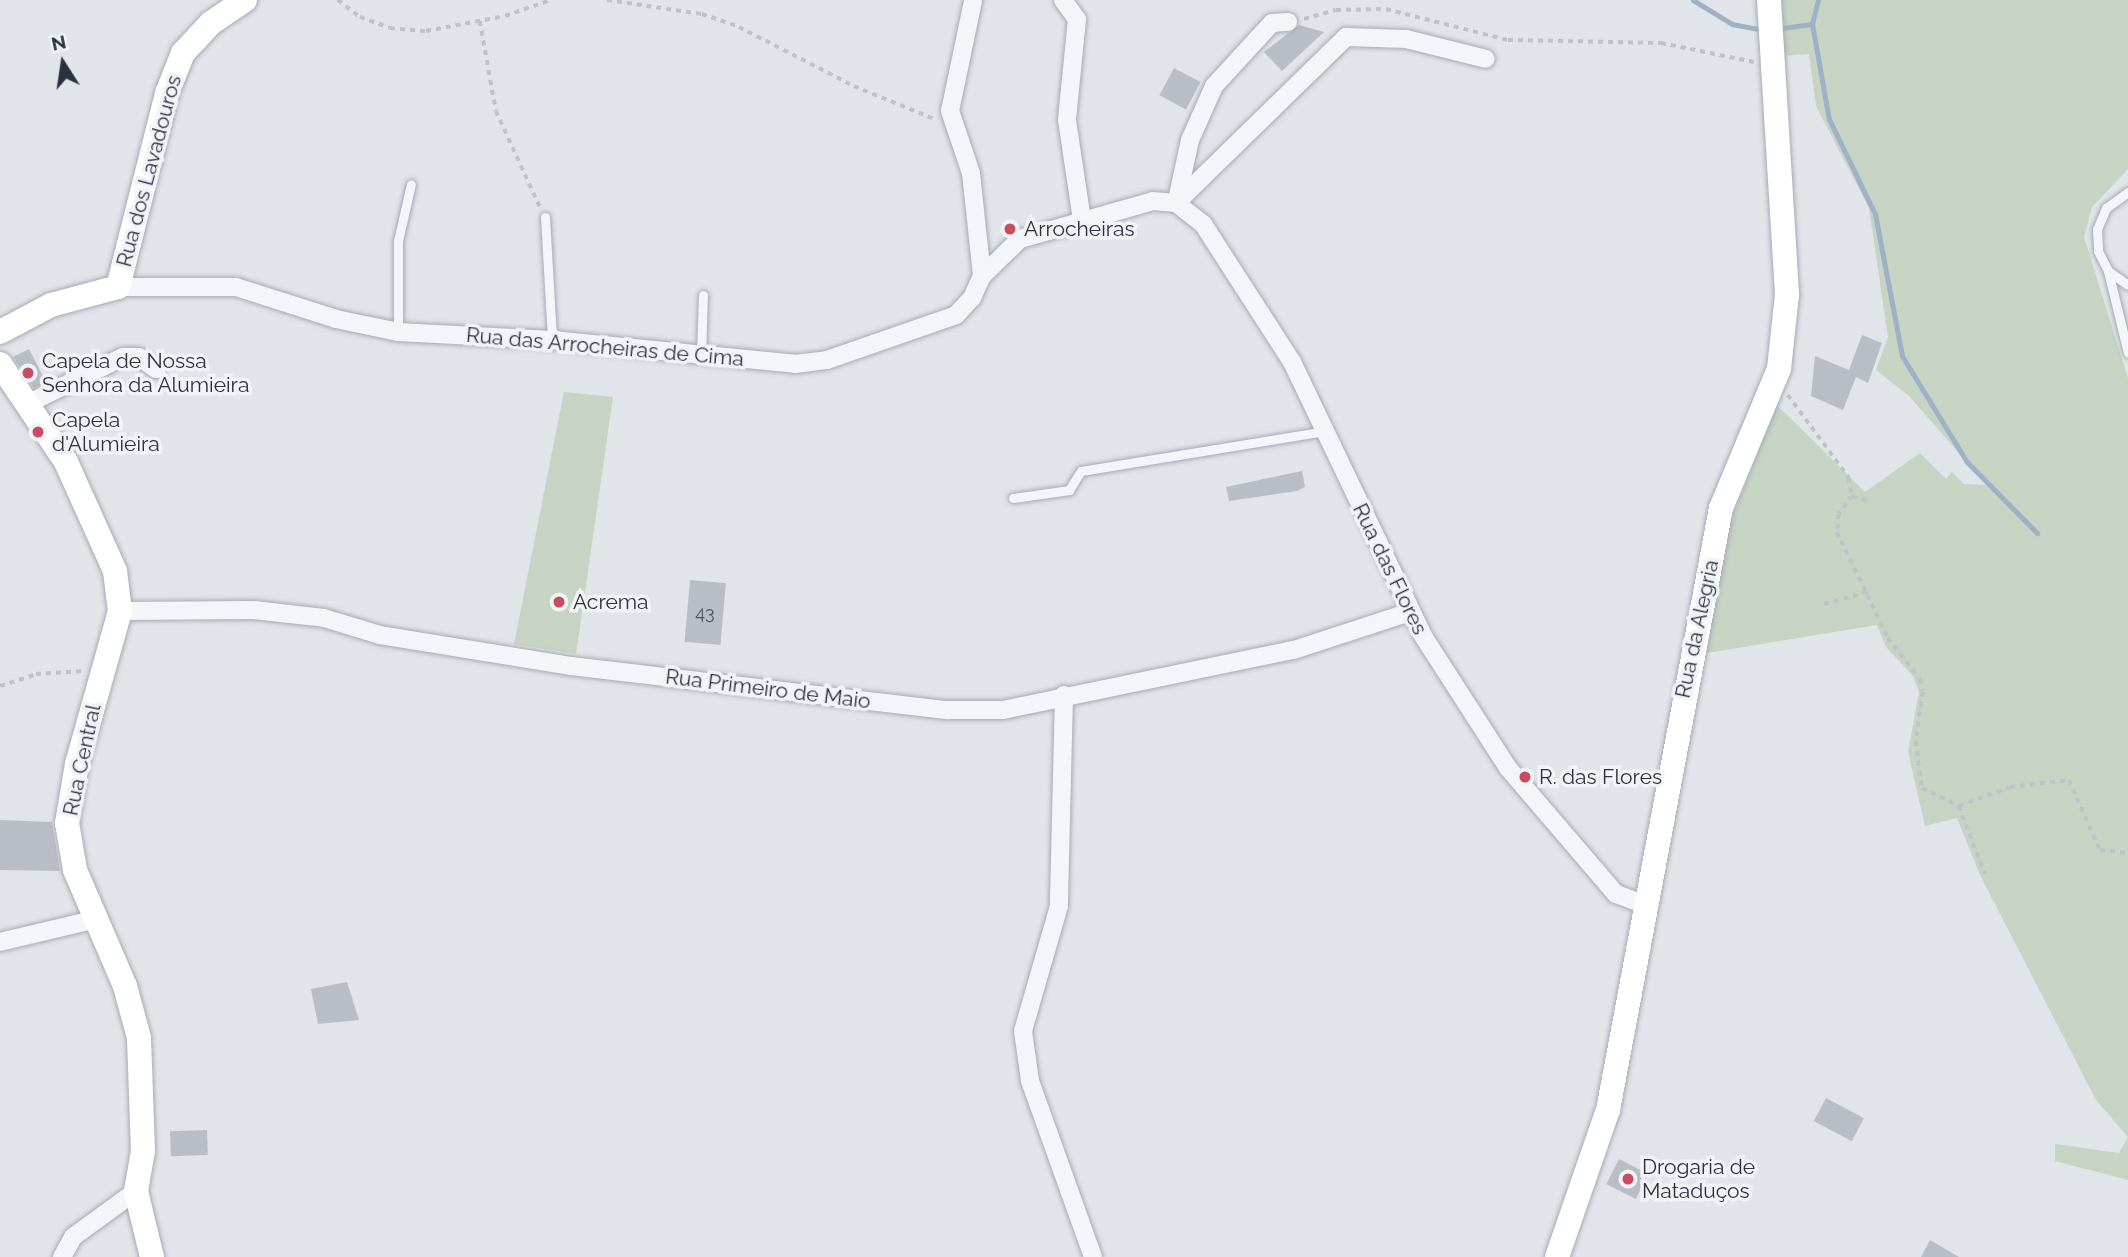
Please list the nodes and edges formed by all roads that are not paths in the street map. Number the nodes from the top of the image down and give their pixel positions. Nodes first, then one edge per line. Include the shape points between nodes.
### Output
1 (245, 0) edge
2 (1063, 0) edge
3 (1769, 0) edge
4 (973, 1) edge
5 (1288, 22) road end
6 (1486, 60) dead end
7 (411, 184) dead end
8 (2126, 191) edge
9 (1176, 203) junction
10 (545, 217) road end
11 (1082, 220) junction
12 (2108, 271) junction
13 (982, 276) junction
14 (2128, 285) edge
15 (118, 287) junction
16 (703, 295) dead end
17 (398, 331) junction
18 (0, 332) edge
19 (552, 340) junction
20 (2128, 353) edge
21 (701, 355) junction
22 (0, 364) edge
23 (156, 369) dead end
24 (27, 404) junction
25 (1325, 431) junction
26 (1013, 498) dead end
27 (120, 611) junction
28 (1410, 612) junction
29 (1064, 695) junction
30 (1644, 904) junction
31 (93, 920) junction
32 (0, 942) edge
33 (136, 1191) junction
34 (62, 1257) edge
35 (152, 1257) edge
36 (1093, 1257) edge
37 (1556, 1257) edge

1 - 15 street, Rua dos Lavadouros via 211,23 183,53 167,93
2 - 11 street via 1077,19 1068,120
3 - 30 street, Rua da Alegria via 1787,294 1777,379 1721,508
4 - 13 street via 952,126 971,173
5 - 9 street via 1272,23 1214,86 1190,140
6 - 9 street via 1406,39 1346,37
7 - 17 lane via 398,241
8 - 12 lane via 2106,208 2097,229 2098,251
9 - 11 street, Rua das Arrocheiras de Cima via 1153,201
9 - 25 street, Rua das Flores via 1203,224 1234,269 1292,362
10 - 19 lane
11 - 13 street, Rua das Arrocheiras de Cima via 1020,239
12 - 14 lane
12 - 20 lane
13 - 21 street, Rua das Arrocheiras de Cima via 972,298 956,315 827,360 795,364
15 - 17 street, Rua das Arrocheiras de Cima via 236,287 336,319
15 - 18 street, Rua das Arrocheiras de Cima via 51,305
16 - 21 lane
17 - 19 street, Rua das Arrocheiras de Cima
19 - 21 street, Rua das Arrocheiras de Cima
22 - 24 street, Rua Central
23 - 24 street via 139,357 123,357
24 - 27 street, Rua Central via 71,474 115,571
25 - 26 lane via 1081,471 1069,490
25 - 28 street, Rua das Flores
27 - 29 street, Rua Primeiro de Maio via 254,610 313,617 380,635 571,666 948,710 1003,710
27 - 31 street, Rua Central via 67,823
28 - 29 street, Rua Primeiro de Maio via 1294,650
28 - 30 street, Rua das Flores via 1528,796 1616,894
29 - 36 street via 1059,906 1023,1031 1030,1081
30 - 37 street, Rua da Alegria via 1608,1110
31 - 32 street
31 - 33 street, Rua Central via 125,986 139,1038 143,1151
33 - 34 street via 73,1237
33 - 35 street, Rua Central

